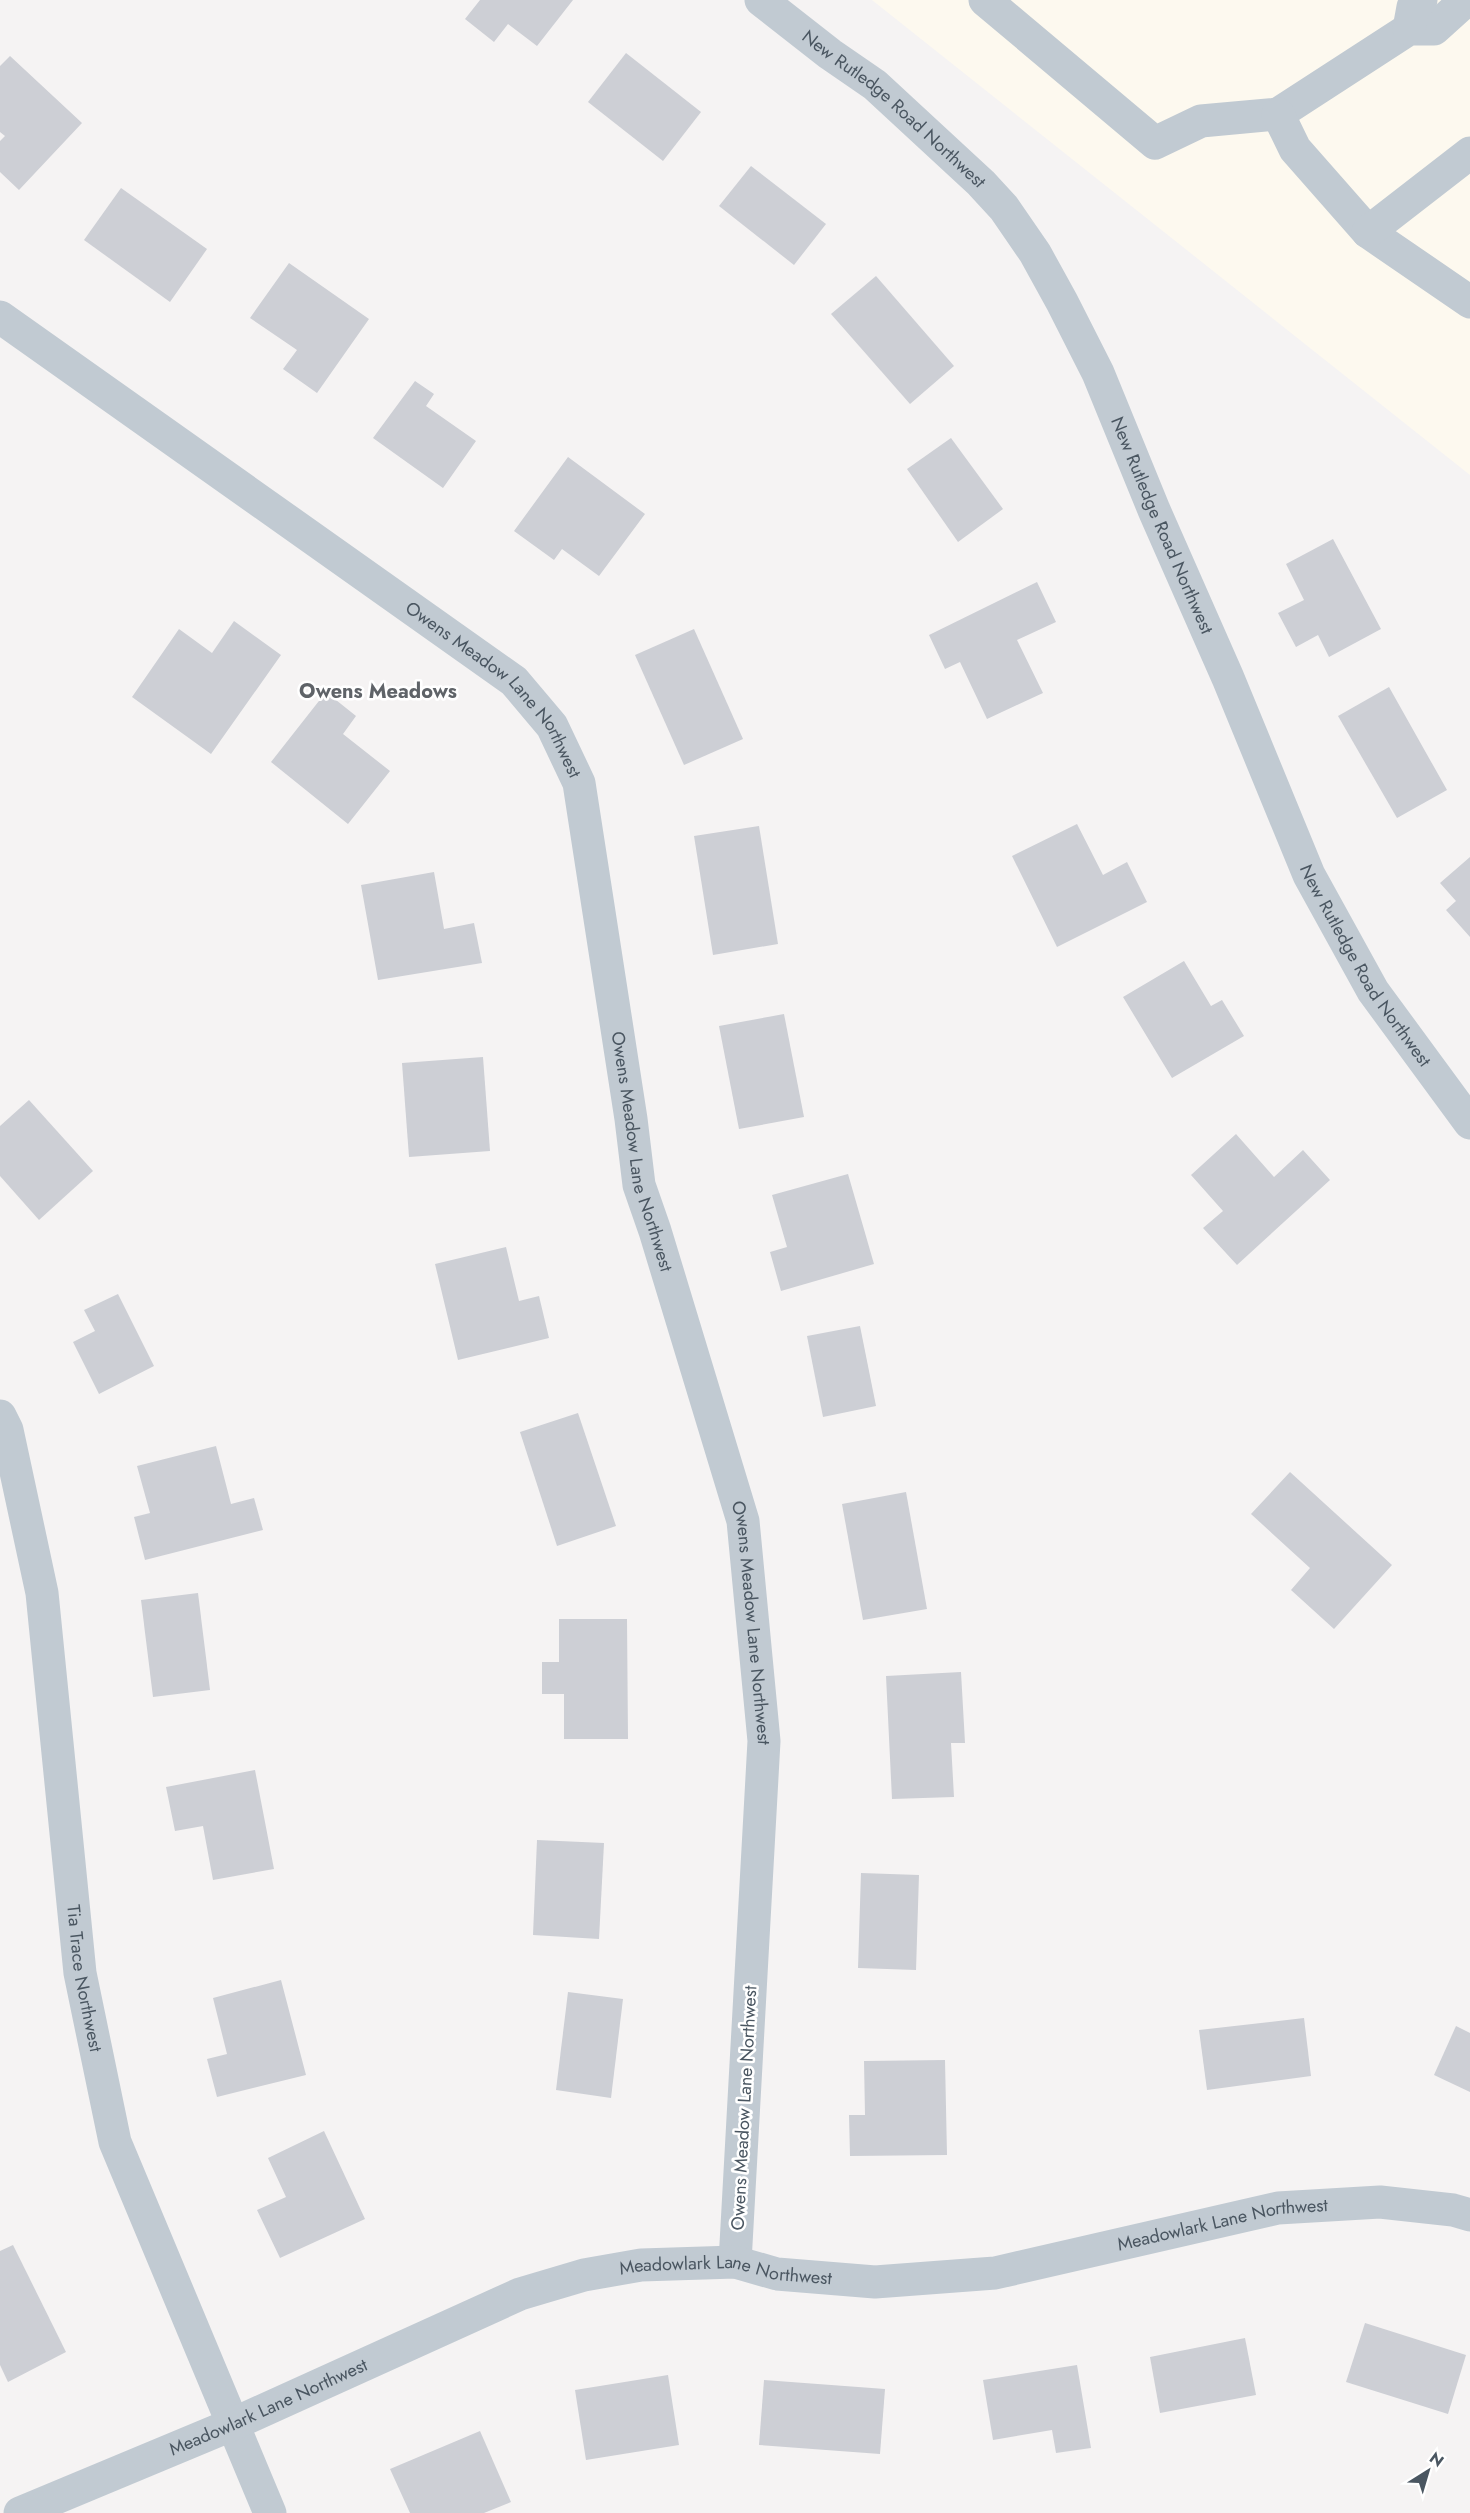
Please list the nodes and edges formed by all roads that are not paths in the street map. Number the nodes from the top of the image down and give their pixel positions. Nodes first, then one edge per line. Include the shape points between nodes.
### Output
1 (761, 0) edge
2 (985, 0) edge
3 (1466, 0) edge
4 (1415, 14) edge
5 (1278, 114) junction
6 (1470, 153) edge
7 (1368, 232) junction
8 (1470, 301) edge
9 (0, 317) edge
10 (1470, 1123) edge
11 (0, 1416) edge
12 (1470, 2215) edge
13 (735, 2262) junction
14 (231, 2425) junction
15 (20, 2513) edge
16 (270, 2513) edge

1 - 10 street, New Rutledge Road Northwest via 875,85 981,183 1035,253 1098,374 1309,875 1372,992
2 - 5 street via 1155,142 1201,121
3 - 4 street via 1434,29
4 - 5 street
5 - 7 street via 1295,149
6 - 7 street
7 - 8 street
9 - 13 street, Owens Meadow Lane Northwest via 514,681 552,726 579,783 639,1185 743,1521 764,1741
11 - 14 street, Tia Trace Northwest via 7,1430 42,1593 80,1974 115,2142
12 - 13 street, Meadowlark Lane Northwest via 1380,2202 1278,2208 995,2273 875,2282 777,2274
13 - 14 street, Meadowlark Lane Northwest via 641,2265 584,2275 520,2294
14 - 15 street, Meadowlark Lane Northwest
14 - 16 street, Tia Trace Northwest

